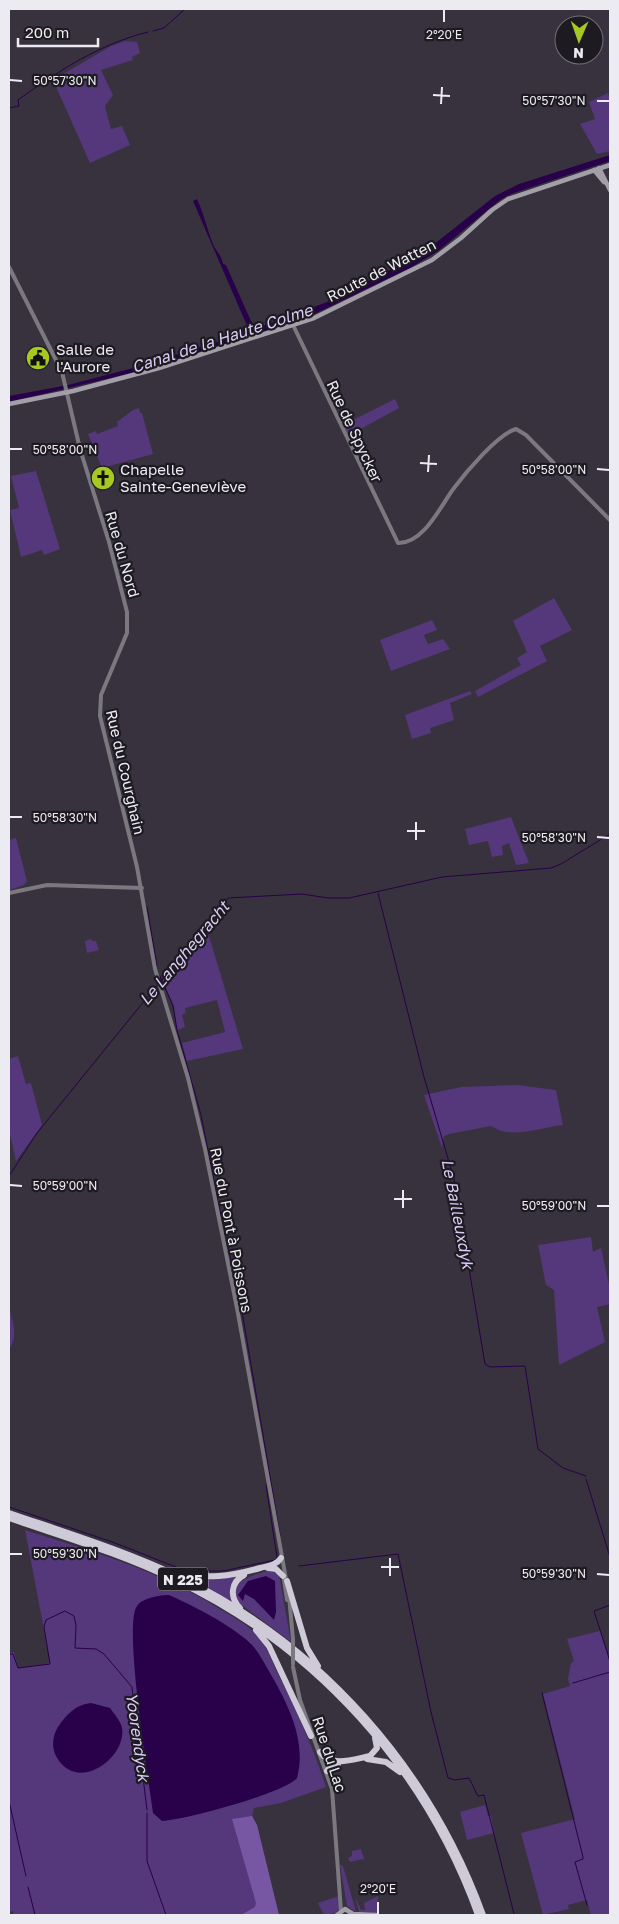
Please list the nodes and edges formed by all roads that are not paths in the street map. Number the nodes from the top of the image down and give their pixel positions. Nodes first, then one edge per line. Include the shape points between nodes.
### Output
1 (610, 164) edge
2 (596, 169) junction
3 (609, 188) edge
4 (9, 267) edge
5 (293, 325) junction
6 (66, 391) junction
7 (9, 404) edge
8 (610, 520) edge
9 (127, 609) joint
10 (140, 887) junction
11 (9, 893) edge
12 (9, 1512) edge
13 (9, 1518) edge
14 (277, 1531) junction
15 (281, 1558) junction
16 (150, 1563) junction
17 (269, 1566) junction
18 (285, 1576) junction
19 (228, 1608) junction
20 (261, 1624) junction
21 (293, 1666) junction
22 (336, 1686) junction
23 (344, 1701) junction
24 (311, 1736) junction
25 (319, 1753) junction
26 (323, 1760) junction
27 (338, 1764) junction
28 (327, 1772) junction
29 (425, 1805) junction
30 (335, 1848) junction
31 (339, 1873) junction
32 (349, 1912) edge
33 (339, 1913) edge
34 (376, 1915) edge
35 (478, 1915) edge
36 (483, 1915) edge

1 - 2 main road, Route de Watten
2 - 3 main road
2 - 5 main road, Route de Watten via 508,200 429,262 323,314
4 - 6 street, Rue du Nord via 59,365
5 - 6 main road, Route de Watten via 174,364
5 - 8 street, Rue de Spycker via 396,542 400,544 412,538 429,525 459,483 494,444 515,429 526,434
6 - 7 main road, Route de Watten
6 - 9 street, Rue du Nord
9 - 10 street, Rue du Courghain via 127,635 103,690 99,710
10 - 11 street via 42,885
10 - 14 street, Rue du Pont à Poissons via 158,980 186,1071 202,1138 237,1308
12 - 16 highway, N 225
13 - 19 highway, N 225 via 145,1566
14 - 15 street, Rue du Pont à Poissons
14 - 18 street, Rue du Pont à Poissons
15 - 17 highway
15 - 18 street, Rue du Pont à Poissons
16 - 17 highway via 205,1577 230,1576
16 - 20 highway, N 225 via 210,1592
17 - 18 highway via 276,1566
18 - 20 highway via 278,1569 270,1568 243,1576 234,1584 235,1602
18 - 21 street, Rue du Pont à Poissons, bridge via 294,1639
18 - 22 highway via 309,1653
19 - 23 highway, N 225 via 290,1651
19 - 24 highway via 266,1641
20 - 22 highway, N 225
21 - 24 street, Rue du Lac via 297,1698
21 - 25 street, Rue du Lac via 301,1703
22 - 36 highway, N 225 via 380,1734 418,1784 459,1857
23 - 25 highway via 375,1739 377,1750 371,1756 333,1762
23 - 29 highway, N 225 via 386,1748
24 - 25 street, Rue du Lac
25 - 26 street, Rue du Lac
25 - 30 street, Rue du Lac via 331,1794
26 - 27 highway
26 - 28 street, Rue du Lac
27 - 28 highway
27 - 29 highway via 370,1759 388,1763 400,1772
28 - 30 street, Rue du Lac via 333,1794
29 - 35 highway, N 225 via 458,1865
30 - 31 street, Rue du Lac
31 - 32 street, Rue du Lac
31 - 33 street, Rue du Lac
32 - 33 main road
32 - 34 main road

